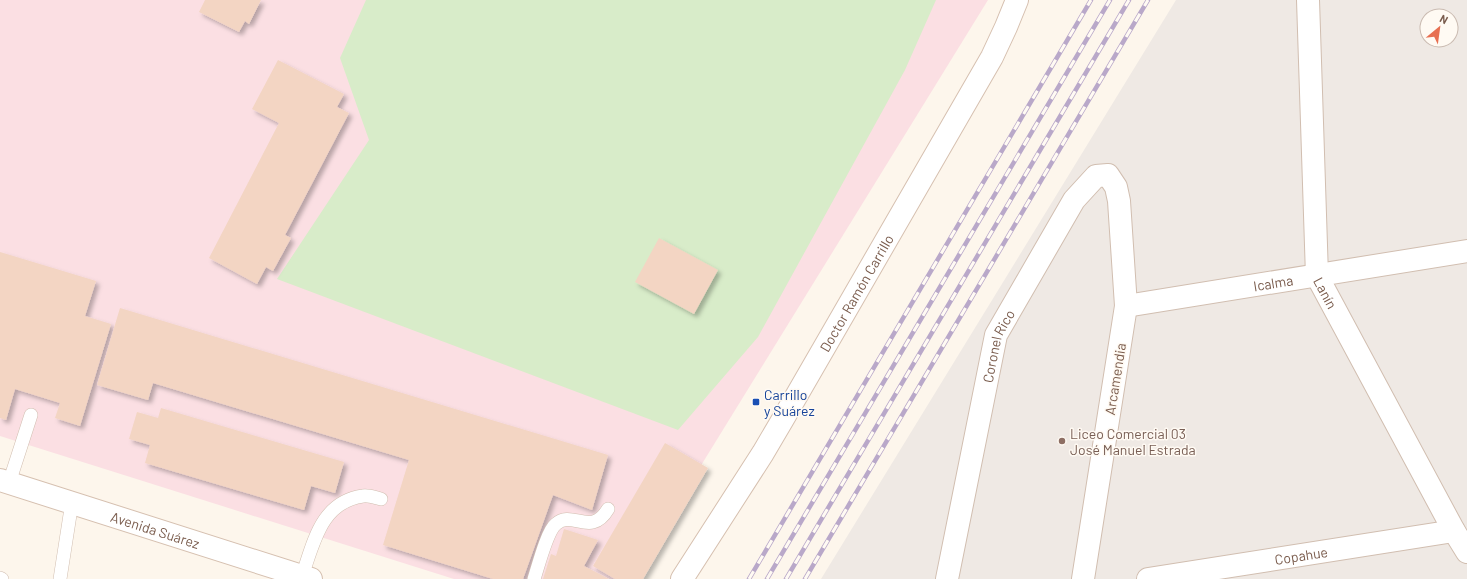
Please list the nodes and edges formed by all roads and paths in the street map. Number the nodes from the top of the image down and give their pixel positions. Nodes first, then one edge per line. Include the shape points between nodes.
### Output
1 (1017, 0) edge
2 (1308, 0) edge
3 (1120, 201) joint
4 (1467, 251) edge
5 (1317, 276) junction
6 (1126, 306) junction
7 (30, 414) dead end
8 (5, 482) edge
9 (382, 499) dead end
10 (72, 502) junction
11 (608, 509) dead end
12 (1454, 531) junction
13 (1467, 552) edge
14 (306, 578) edge
15 (60, 579) edge
16 (534, 579) edge
17 (682, 579) edge
18 (947, 579) edge
19 (1083, 579) edge
20 (1148, 579) edge

1 - 17 street, Doctor Ramón Carrillo via 992,57 783,419
2 - 5 street, Lanín
3 - 6 street, Arcamendia
3 - 18 street, Coronel Rico via 1116,187 1108,175 1096,176 1074,200 996,335
4 - 5 street, Icalma
5 - 6 street, Icalma
5 - 12 street, Lanín
6 - 19 street, Arcamendia
7 - 8 lane
8 - 10 street, Avenida Suárez
9 - 14 lane via 365,496 344,502 327,515 320,526
10 - 14 street, Avenida Suárez
10 - 15 lane
11 - 16 lane via 596,522 585,523 570,519 555,524
12 - 13 street, Lanín
12 - 20 street, Copahue

